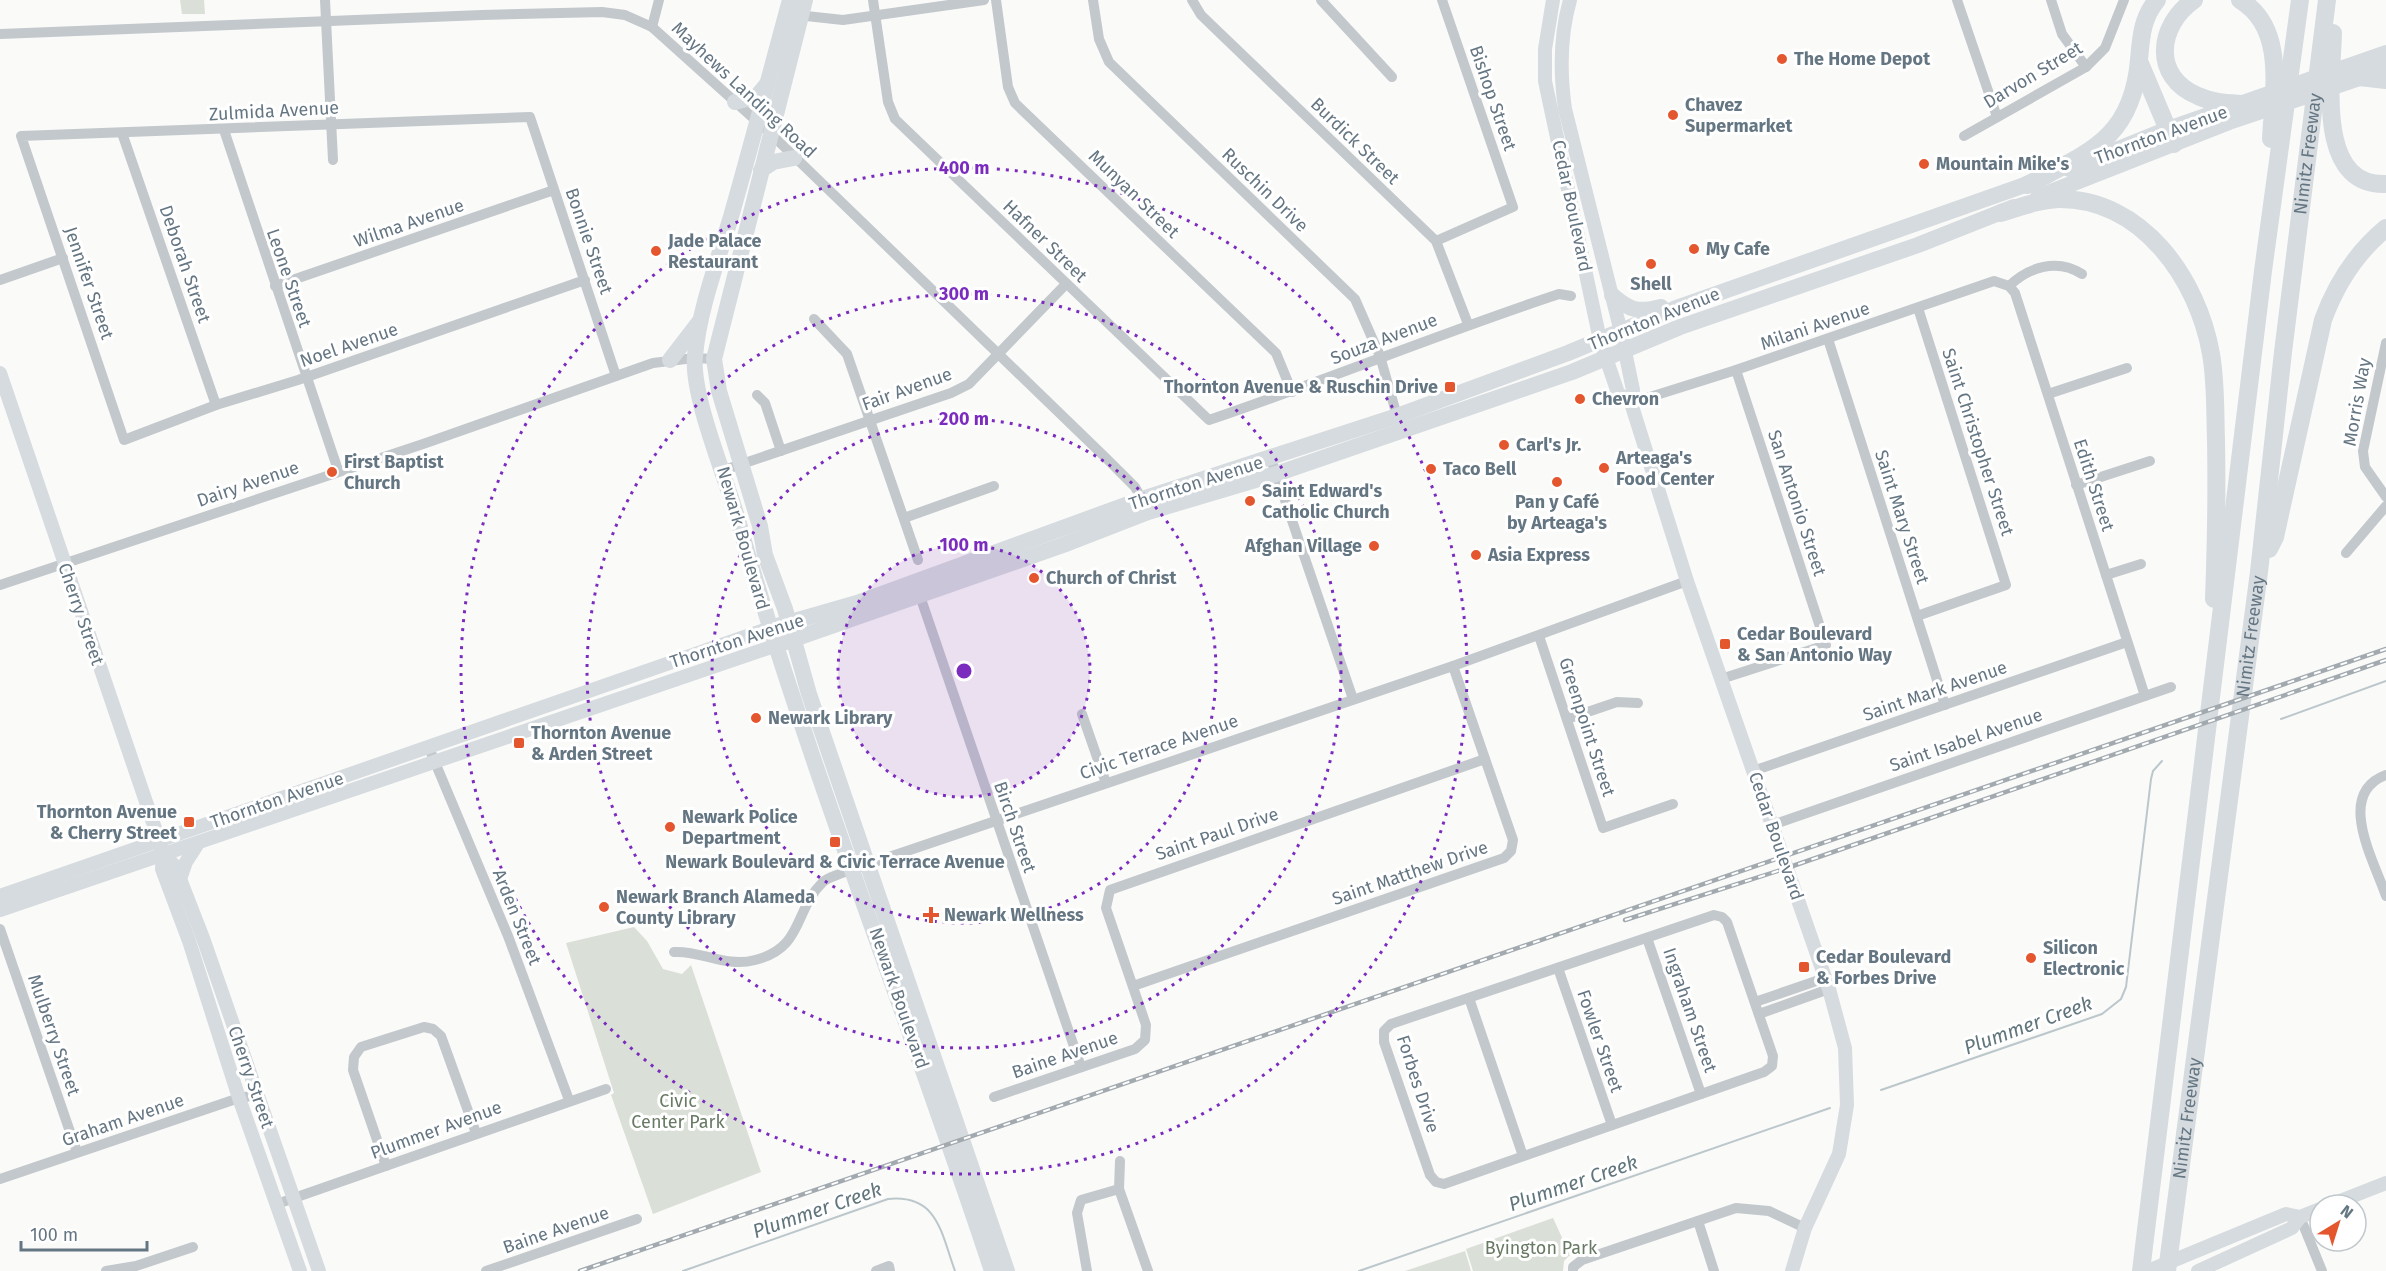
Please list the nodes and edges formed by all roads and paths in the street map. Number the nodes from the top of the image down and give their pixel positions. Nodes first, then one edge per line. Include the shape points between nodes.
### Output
1 (325, 0) edge
2 (659, 0) edge
3 (873, 0) edge
4 (984, 0) edge
5 (996, 0) edge
6 (1093, 0) edge
7 (1192, 0) edge
8 (1321, 0) edge
9 (1442, 0) edge
10 (1553, 0) edge
11 (1570, 0) edge
12 (1957, 0) edge
13 (2051, 0) edge
14 (2124, 0) edge
15 (2157, 0) edge
16 (2194, 0) edge
17 (2240, 0) edge
18 (2300, 0) edge
19 (2327, 0) edge
20 (2335, 0) edge
21 (795, 7) edge
22 (876, 15) junction
23 (325, 20) junction
24 (652, 27) junction
25 (0, 34) edge
26 (2382, 60) edge
27 (2139, 61) junction
28 (2086, 67) junction
29 (1392, 77) dead end
30 (2359, 78) junction
31 (2386, 80) edge
32 (768, 83) junction
33 (735, 102) junction
34 (2244, 104) junction
35 (530, 117) joint
36 (1997, 117) junction
37 (758, 123) junction
38 (330, 124) junction
39 (224, 130) junction
40 (122, 133) junction
41 (772, 135) junction
42 (21, 136) joint
43 (1964, 136) dead end
44 (2171, 136) junction
45 (794, 158) junction
46 (333, 160) dead end
47 (761, 170) junction
48 (2386, 184) edge
49 (2027, 185) junction
50 (554, 190) junction
51 (2001, 213) junction
52 (2386, 228) edge
53 (1436, 242) junction
54 (63, 258) junction
55 (2263, 271) junction
56 (2082, 274) dead end
57 (0, 280) edge
58 (585, 280) junction
59 (1066, 284) junction
60 (275, 286) junction
61 (2009, 286) junction
62 (1612, 295) junction
63 (1571, 296) dead end
64 (1679, 308) junction
65 (1918, 308) junction
66 (702, 318) junction
67 (814, 319) dead end
68 (1468, 324) junction
69 (1621, 332) junction
70 (1828, 339) junction
71 (1600, 340) junction
72 (2386, 344) edge
73 (1624, 350) junction
74 (998, 356) junction
75 (1380, 356) junction
76 (694, 358) junction
77 (1606, 358) junction
78 (714, 359) junction
79 (670, 360) junction
80 (2127, 368) dead end
81 (1736, 370) junction
82 (0, 373) edge
83 (616, 376) junction
84 (306, 377) junction
85 (1292, 392) junction
86 (2048, 394) junction
87 (757, 395) dead end
88 (2374, 398) junction
89 (2386, 399) edge
90 (1631, 403) junction
91 (216, 405) junction
92 (1397, 416) junction
93 (870, 420) junction
94 (1209, 420) joint
95 (124, 440) joint
96 (781, 451) junction
97 (2150, 461) dead end
98 (743, 464) junction
99 (1274, 466) junction
100 (338, 470) junction
101 (724, 470) junction
102 (2076, 485) junction
103 (994, 486) dead end
104 (2386, 497) edge
105 (1145, 505) junction
106 (2386, 506) edge
107 (904, 518) junction
108 (2346, 552) dead end
109 (918, 560) dead end
110 (64, 562) junction
111 (2141, 564) dead end
112 (2259, 572) junction
113 (2106, 575) junction
114 (926, 579) junction
115 (1687, 581) junction
116 (0, 585) edge
117 (920, 596) junction
118 (1917, 616) junction
119 (789, 623) junction
120 (770, 628) junction
121 (1539, 636) junction
122 (794, 640) junction
123 (2127, 642) junction
124 (777, 645) junction
125 (1453, 666) junction
126 (1721, 679) junction
127 (2171, 687) dead end
128 (2145, 696) junction
129 (1353, 699) junction
130 (1638, 703) dead end
131 (1945, 705) junction
132 (1082, 714) dead end
133 (1567, 719) junction
134 (2209, 733) junction
135 (429, 748) junction
136 (1485, 759) junction
137 (435, 764) junction
138 (1753, 771) junction
139 (2386, 775) edge
140 (1106, 783) junction
141 (1673, 804) dead end
142 (995, 819) junction
143 (1772, 825) junction
144 (159, 840) junction
145 (197, 845) junction
146 (163, 854) junction
147 (129, 866) junction
148 (861, 866) junction
149 (174, 882) junction
150 (0, 896) edge
151 (2386, 896) edge
152 (0, 910) edge
153 (0, 928) edge
154 (1647, 938) junction
155 (674, 952) dead end
156 (1558, 968) junction
157 (207, 971) junction
158 (1827, 983) junction
159 (1132, 986) junction
160 (1468, 998) junction
161 (1755, 1002) junction
162 (1759, 1014) junction
163 (1145, 1040) joint
164 (1081, 1067) junction
165 (606, 1089) dead end
166 (1701, 1094) junction
167 (257, 1095) junction
168 (994, 1097) dead end
169 (239, 1098) junction
170 (569, 1101) junction
171 (1612, 1125) junction
172 (476, 1133) junction
173 (77, 1152) junction
174 (1523, 1156) junction
175 (1120, 1161) dead end
176 (386, 1166) junction
177 (965, 1170) junction
178 (0, 1179) edge
179 (2386, 1183) edge
180 (1119, 1189) junction
181 (2361, 1193) edge
182 (294, 1198) junction
183 (277, 1204) junction
184 (2308, 1214) edge
185 (2300, 1217) junction
186 (637, 1219) dead end
187 (1698, 1221) junction
188 (1805, 1228) junction
189 (193, 1247) dead end
190 (890, 1269) edge
191 (2204, 1269) edge
192 (106, 1271) edge
193 (300, 1271) edge
194 (319, 1271) edge
195 (486, 1271) edge
196 (876, 1271) edge
197 (992, 1271) edge
198 (1007, 1271) edge
199 (1087, 1271) edge
200 (1148, 1271) edge
201 (1573, 1271) edge
202 (1713, 1271) edge
203 (1792, 1271) edge
204 (2141, 1271) edge
205 (2148, 1271) edge
206 (2168, 1271) edge
207 (2322, 1271) edge

1 - 23 street
2 - 24 street
3 - 22 street, Hafner Street
4 - 22 street
5 - 85 street, Munyan Street via 1008,87 1015,103 1276,353
6 - 75 street, Ruschin Drive via 1099,39 1109,62 1355,299
7 - 53 street, Burdick Street via 1201,15
8 - 29 street
9 - 53 street, Bishop Street via 1513,207
10 - 71 main road, Cedar Boulevard via 1545,49 1545,81
11 - 62 main road, Cedar Boulevard via 1561,80 1565,109
12 - 36 street
13 - 28 street via 2062,34
14 - 28 street, Darvon Street via 2105,48
15 - 27 highway via 2144,22
16 - 34 highway via 2173,18 2167,32 2164,47 2173,75 2197,96
17 - 55 highway via 2260,16 2267,28 2274,60
18 - 55 highway, Nimitz Freeway
19 - 112 highway, Nimitz Freeway
20 - 48 highway via 2333,135 2346,164 2359,177
21 - 22 street via 843,20
21 - 32 main road, Newark Boulevard
21 - 41 main road, Newark Boulevard
22 - 59 street, Hafner Street via 888,102 895,119
23 - 24 street, Mayhews Landing Road via 602,12 625,15
23 - 25 street, Mayhews Landing Road
23 - 38 street
24 - 33 street, Mayhews Landing Road
26 - 30 main road, Thornton Avenue
26 - 34 main road, Thornton Avenue
27 - 44 highway
27 - 49 highway via 2130,102 2105,141
28 - 36 street, Darvon Street
30 - 31 highway
30 - 44 main road, Thornton Avenue via 2229,122
32 - 33 main road via 757,96
32 - 37 main road, Newark Boulevard
33 - 37 street, Mayhews Landing Road
34 - 44 main road, Thornton Avenue
35 - 38 street, Zulmida Avenue
35 - 50 street, Bonnie Street
36 - 43 street, Darvon Street
37 - 41 street, Mayhews Landing Road
37 - 66 main road, Newark Boulevard
38 - 39 street, Zulmida Avenue
38 - 46 street
39 - 40 street, Zulmida Avenue
39 - 60 street, Leone Street
40 - 42 street, Zulmida Avenue
40 - 91 street, Deborah Street
41 - 45 street, Mayhews Landing Road
41 - 47 main road, Newark Boulevard
42 - 54 street, Jennifer Street
44 - 49 main road, Thornton Avenue
44 - 51 main road, Thornton Avenue
45 - 47 main road via 772,162
45 - 74 street, Mayhews Landing Road
47 - 78 main road, Newark Boulevard
49 - 64 main road, Thornton Avenue
50 - 58 street, Bonnie Street
50 - 60 street, Wilma Avenue
51 - 73 main road, Thornton Avenue
51 - 134 highway via 2059,199 2114,210 2130,219 2160,247 2194,299 2211,353 2215,400 2217,509
52 - 112 highway via 2351,265 2330,300 2275,537
53 - 68 street, Burdick Street
54 - 57 street
54 - 95 street, Jennifer Street
55 - 134 highway, Nimitz Freeway
56 - 61 street via 2061,264 2029,271
58 - 83 street, Bonnie Street
58 - 84 street, Noel Avenue
59 - 74 street, Fair Avenue
59 - 94 street, Hafner Street
60 - 84 street, Leone Street
61 - 65 street, Milani Avenue via 1994,281
61 - 86 street, Edith Street via 2015,293
62 - 64 main road via 1642,312 1669,305
62 - 69 main road, Cedar Boulevard
63 - 68 street, Souza Avenue via 1559,294
64 - 69 main road, Thornton Avenue
65 - 70 street, Milani Avenue
65 - 118 street, Saint Christopher Street via 2006,585
66 - 76 main road, Newark Boulevard
66 - 79 main road
67 - 93 street via 847,354
68 - 75 street, Souza Avenue
69 - 71 main road, Thornton Avenue
69 - 73 main road, Cedar Boulevard
70 - 81 street, Milani Avenue
70 - 118 street, Saint Mary Street
71 - 77 main road, Cedar Boulevard
71 - 92 main road, Thornton Avenue
72 - 88 street, Morris Way
73 - 77 main road, Thornton Avenue
73 - 90 main road, Cedar Boulevard via 1633,390
74 - 93 street, Fair Avenue via 969,384
74 - 105 street, Mayhews Landing Road via 1135,487
75 - 85 street, Souza Avenue
75 - 92 street, Ruschin Drive
76 - 78 street, Dairy Avenue
76 - 79 street, Dairy Avenue
76 - 101 main road, Newark Boulevard via 704,414
77 - 90 main road, Cedar Boulevard via 1618,393
77 - 99 main road, Thornton Avenue
78 - 98 main road, Newark Boulevard via 719,391
79 - 83 street, Dairy Avenue
80 - 86 street
81 - 90 street, Milani Avenue
81 - 126 street, San Antonio Street via 1826,645
82 - 110 main road, Cherry Street
83 - 100 street, Dairy Avenue
84 - 91 street, Noel Avenue
84 - 100 street, Leone Street
85 - 94 street, Souza Avenue
86 - 102 street, Edith Street
87 - 96 street via 765,403
88 - 89 street
88 - 104 street, Morris Way via 2363,452 2366,467
90 - 115 main road, Cedar Boulevard
91 - 95 street, Noel Avenue
92 - 99 main road, Thornton Avenue
93 - 96 street, Fair Avenue
93 - 107 street
96 - 98 street, Fair Avenue
97 - 102 street
98 - 101 street, Fair Avenue
98 - 119 main road, Newark Boulevard via 765,555
99 - 105 main road, Thornton Avenue
99 - 129 street
100 - 110 street, Dairy Avenue
101 - 120 main road, Newark Boulevard
102 - 113 street, Edith Street
103 - 107 street
105 - 114 main road, Thornton Avenue
105 - 117 main road, Thornton Avenue
106 - 108 street
107 - 109 street
110 - 116 street, Dairy Avenue
110 - 144 main road, Cherry Street
111 - 113 street
112 - 206 highway, Nimitz Freeway
113 - 123 street, Edith Street
114 - 117 street
114 - 119 main road, Thornton Avenue
115 - 121 street, Civic Terrace Avenue
115 - 126 main road, Cedar Boulevard
117 - 122 main road, Thornton Avenue
117 - 142 street, Birch Street
118 - 131 street, Saint Mary Street
119 - 120 main road, Thornton Avenue
119 - 122 main road, Newark Boulevard
120 - 124 main road, Newark Boulevard
120 - 135 main road, Thornton Avenue
121 - 125 street, Civic Terrace Avenue
121 - 133 street, Greenpoint Street
122 - 124 main road, Thornton Avenue
122 - 148 main road, Newark Boulevard
123 - 128 street, Edith Street
123 - 131 street, Saint Mark Avenue
124 - 137 main road, Thornton Avenue
124 - 148 main road, Newark Boulevard
125 - 129 street, Civic Terrace Avenue
125 - 136 street, Saint Matthew Drive
126 - 138 main road, Cedar Boulevard
127 - 128 street, Saint Isabel Avenue
128 - 143 street, Saint Isabel Avenue
129 - 140 street, Civic Terrace Avenue
130 - 133 street via 1617,702
131 - 138 street, Saint Mark Avenue
132 - 140 street
133 - 141 street, Greenpoint Street via 1603,828
134 - 204 highway, Nimitz Freeway
135 - 137 street, Arden Street
135 - 144 main road, Thornton Avenue
136 - 159 street, Saint Paul Drive via 1110,890 1106,908
136 - 159 street, Saint Matthew Drive via 1513,840 1511,851 1504,858
137 - 145 main road, Thornton Avenue
137 - 170 street, Arden Street via 508,936
138 - 143 main road, Cedar Boulevard
139 - 151 street via 2367,786 2358,810
140 - 142 street, Civic Terrace Avenue
142 - 148 street, Civic Terrace Avenue
142 - 164 street, Birch Street
143 - 158 main road, Cedar Boulevard
144 - 146 main road, Cherry Street
144 - 150 main road, Thornton Avenue
145 - 146 main road, Thornton Avenue
145 - 149 main road
146 - 147 main road, Thornton Avenue
146 - 149 main road, Cherry Street via 162,869
147 - 149 main road
147 - 152 main road, Thornton Avenue
148 - 155 street, Civic Terrace Avenue via 822,882 798,928 769,955 753,961 716,961 685,951
148 - 177 main road, Newark Boulevard
149 - 157 main road, Cherry Street
153 - 173 street, Mulberry Street
154 - 156 street, Forbes Drive
154 - 161 street, Forbes Drive via 1714,915 1722,917
154 - 166 street, Ingraham Street
156 - 160 street, Forbes Drive
156 - 171 street, Fowler Street
157 - 167 main road, Cherry Street
157 - 169 main road, Cherry Street
158 - 161 street
158 - 162 street
158 - 188 main road, Cedar Boulevard via 1845,1048 1847,1105 1839,1154
159 - 163 street, Saint Paul Drive via 1146,1025
160 - 174 street
160 - 174 street, Forbes Drive via 1391,1024 1384,1031 1430,1175 1444,1184
161 - 162 street, Forbes Drive
162 - 166 street, Forbes Drive via 1773,1056 1772,1066
163 - 164 street, Baine Avenue via 1135,1049
164 - 168 street, Baine Avenue
165 - 170 street, Plummer Avenue
166 - 171 street, Forbes Drive
167 - 169 street, Graham Avenue
167 - 182 main road, Cherry Street
169 - 173 street, Graham Avenue
169 - 183 main road, Cherry Street
170 - 172 street, Plummer Avenue
171 - 174 street, Forbes Drive
172 - 176 street, Plummer Avenue
172 - 176 street via 441,1036 433,1029 424,1027 361,1047 354,1057 353,1070
173 - 178 street, Graham Avenue
175 - 180 street
176 - 182 street, Plummer Avenue
177 - 197 main road, Newark Boulevard
177 - 198 main road, Newark Boulevard
179 - 181 main road
180 - 199 street via 1081,1200 1077,1212
180 - 200 street
182 - 183 street, Plummer Avenue
182 - 194 main road, Cherry Street
183 - 193 main road, Cherry Street
184 - 185 main road
185 - 191 main road via 2292,1228
185 - 205 main road via 2286,1214
185 - 207 street
186 - 195 street, Baine Avenue
187 - 188 street via 1736,1208 1751,1208 1769,1211
187 - 201 street via 1582,1260
187 - 202 street
188 - 203 main road, Cedar Boulevard
189 - 192 street via 136,1266
190 - 196 street

